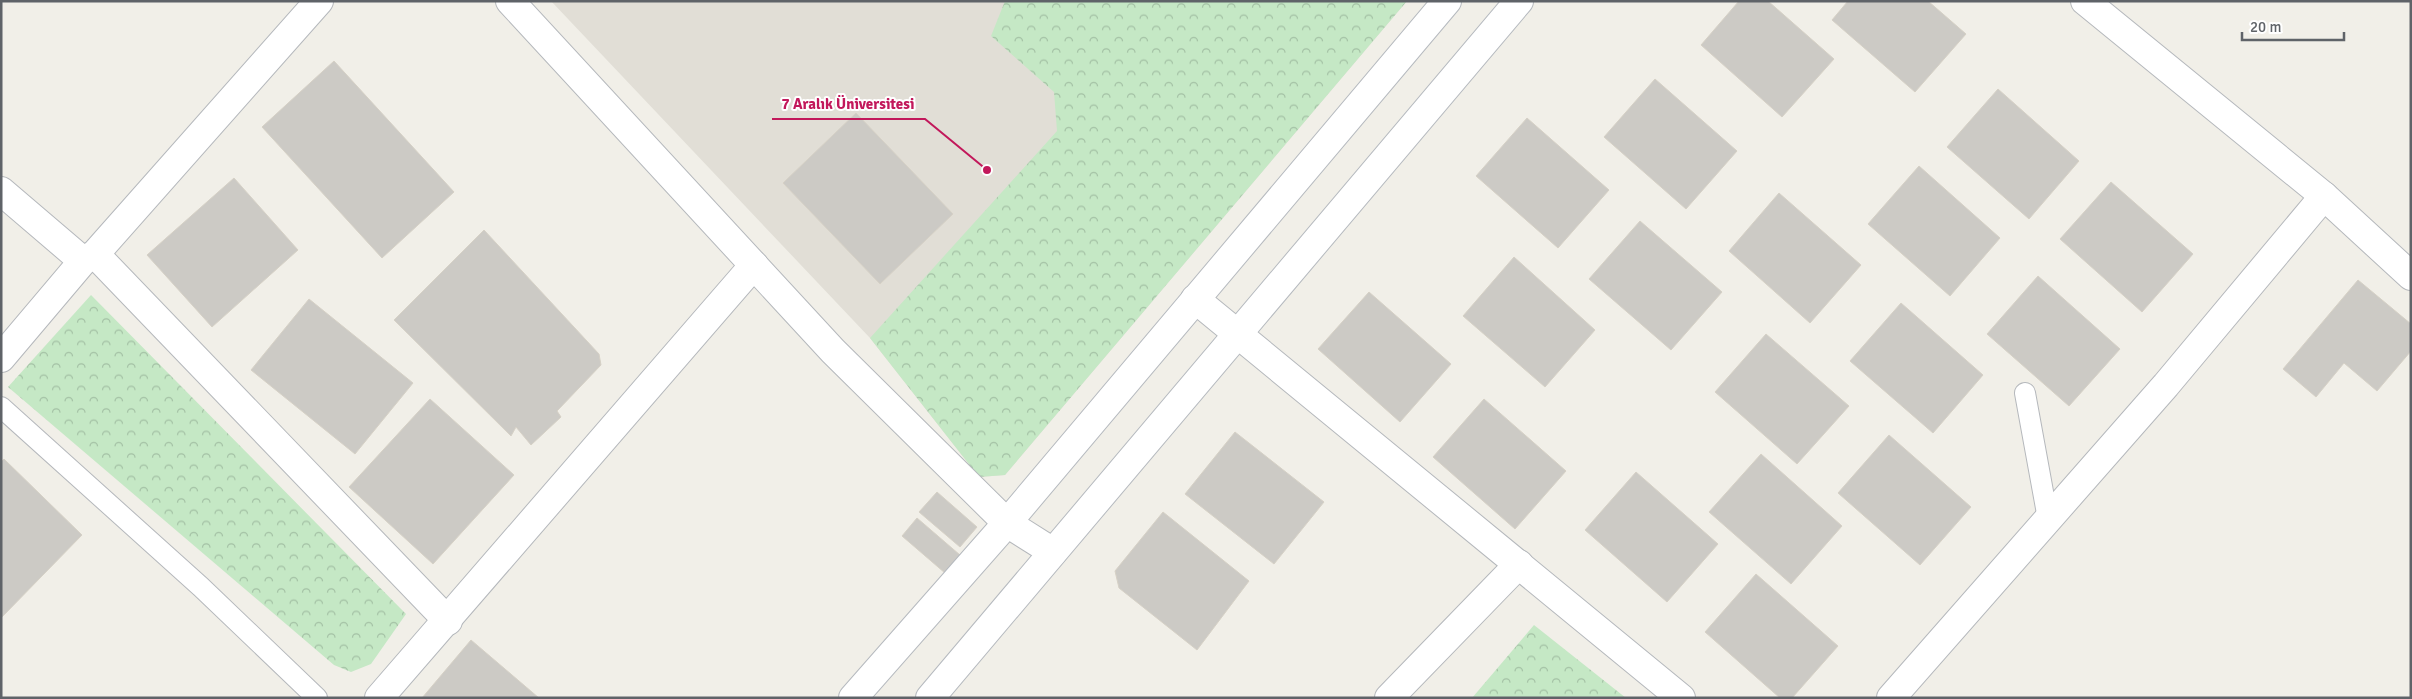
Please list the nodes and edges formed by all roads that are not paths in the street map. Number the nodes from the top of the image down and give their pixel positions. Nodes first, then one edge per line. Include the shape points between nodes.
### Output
1 (319, 1) edge
2 (510, 1) edge
3 (1448, 1) edge
4 (1519, 1) edge
5 (2085, 1) edge
6 (1, 192) edge
7 (2324, 196) junction
8 (89, 258) junction
9 (754, 265) junction
10 (2411, 276) edge
11 (1195, 299) junction
12 (1238, 333) junction
13 (1, 358) edge
14 (2025, 393) dead end
15 (1, 407) edge
16 (2048, 519) junction
17 (1006, 523) junction
18 (1053, 552) junction
19 (1519, 564) junction
20 (448, 621) junction
21 (318, 698) edge
22 (379, 698) edge
23 (853, 698) edge
24 (930, 698) edge
25 (1389, 698) edge
26 (1681, 698) edge
27 (1891, 698) edge

1 - 8 street
2 - 9 street
3 - 11 street
4 - 12 street
5 - 7 street
6 - 8 street
7 - 10 street
7 - 16 street via 2166,385
8 - 13 street
8 - 20 street
9 - 17 street via 833,351
9 - 20 street
11 - 12 street
11 - 17 street
12 - 18 street
12 - 19 street
14 - 16 lane
15 - 21 lane
16 - 27 street
17 - 18 street
17 - 23 street
18 - 24 street
19 - 25 street
19 - 26 street
20 - 22 street

